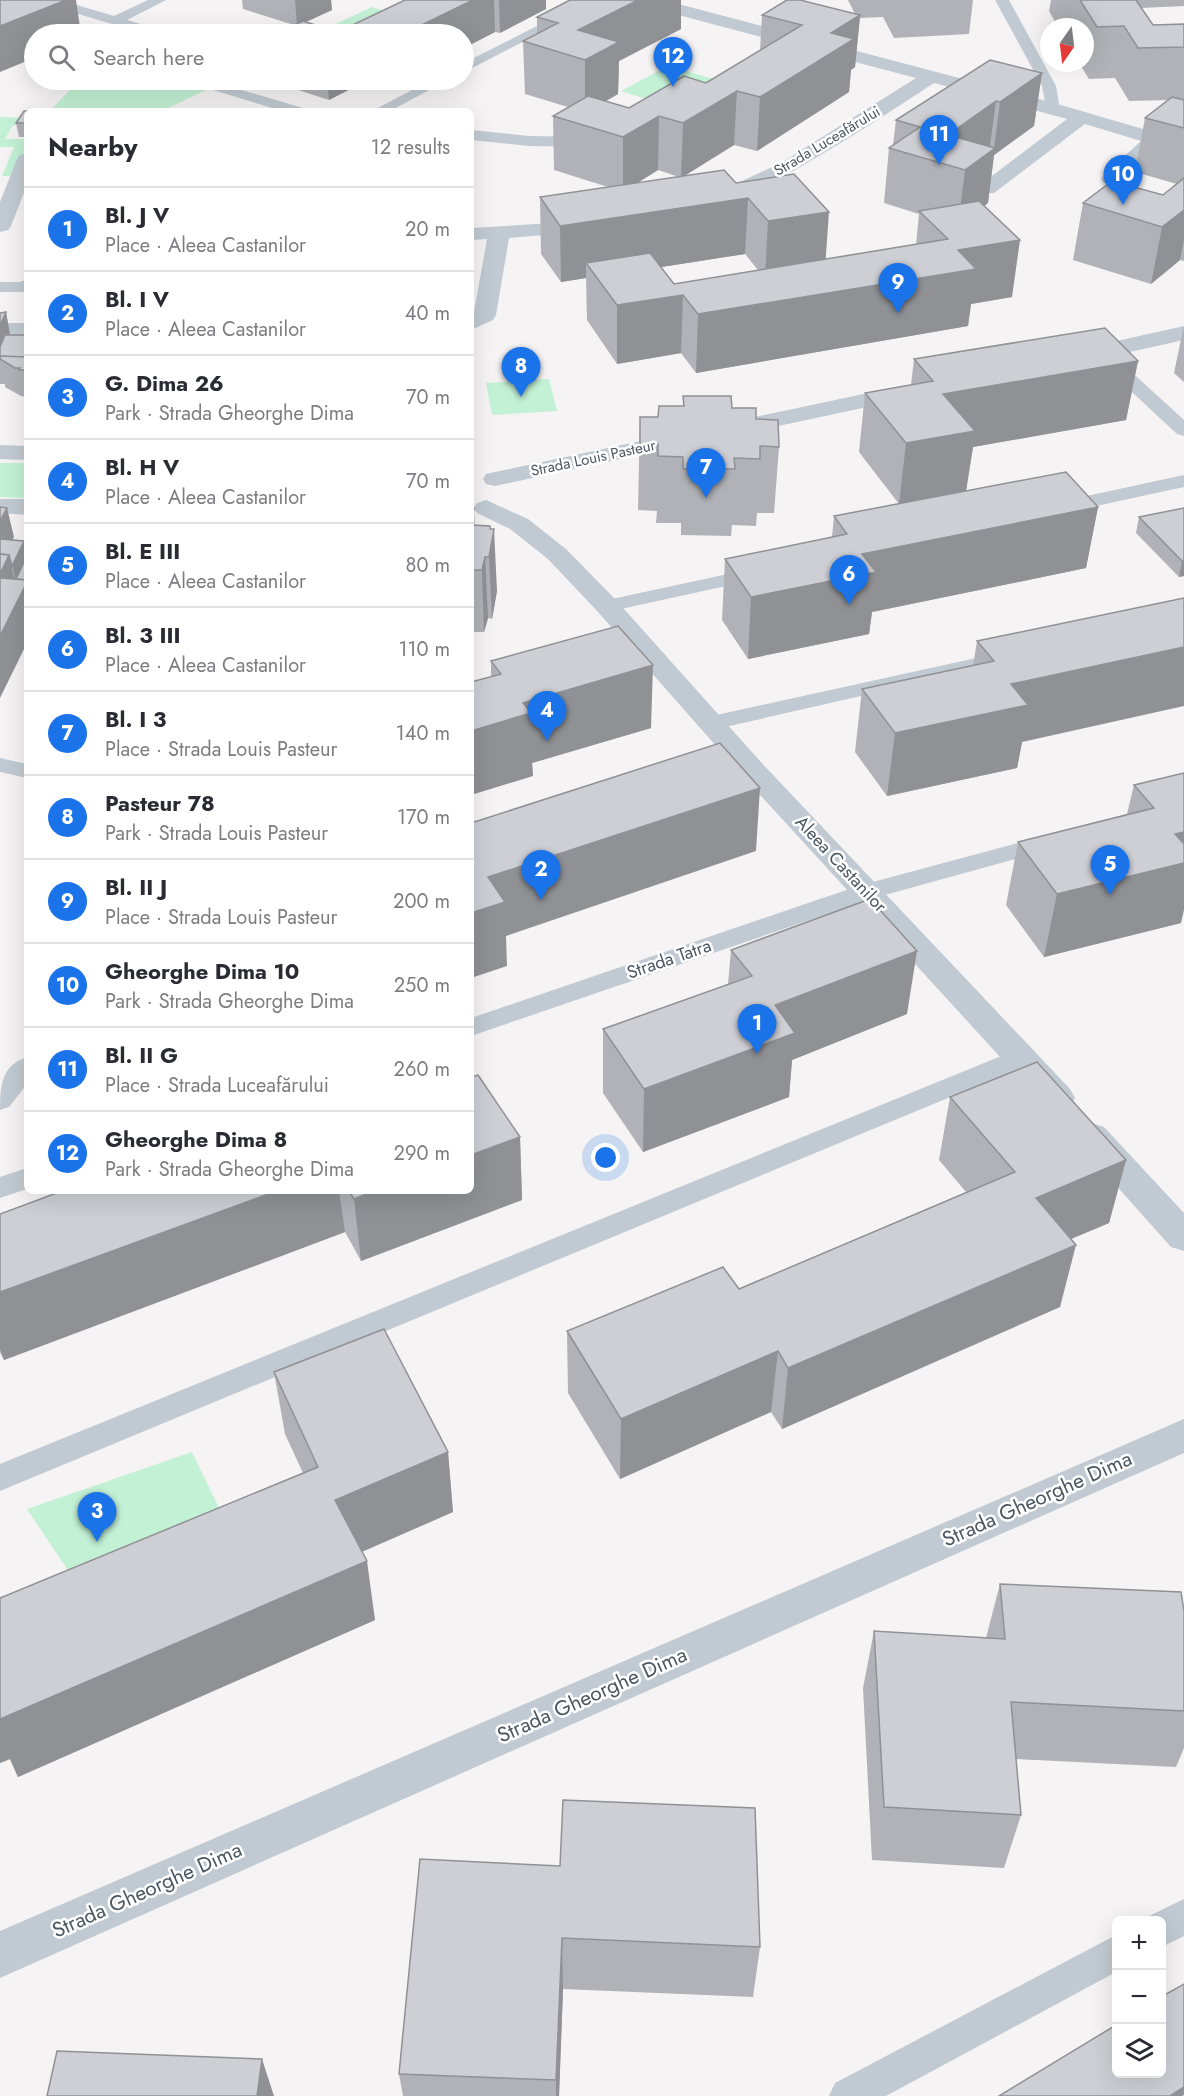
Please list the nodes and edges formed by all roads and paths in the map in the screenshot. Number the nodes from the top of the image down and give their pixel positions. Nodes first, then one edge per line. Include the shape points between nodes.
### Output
1 (46, 0) edge
2 (159, 0) edge
3 (598, 0) edge
4 (643, 0) edge
5 (1002, 0) edge
6 (114, 21) junction
7 (124, 24) edge
8 (474, 63) edge
9 (931, 77) junction
10 (228, 90) edge
11 (421, 90) edge
12 (1047, 107) junction
13 (288, 108) edge
14 (385, 108) edge
15 (1082, 117) junction
16 (474, 135) edge
17 (1155, 138) junction
18 (598, 142) edge
19 (1184, 147) edge
20 (24, 169) edge
21 (1111, 178) dead end
22 (987, 189) dead end
23 (705, 203) edge
24 (604, 224) edge
25 (6, 227) edge
26 (499, 233) junction
27 (474, 234) edge
28 (0, 287) edge
29 (24, 287) edge
30 (474, 321) edge
31 (0, 330) edge
32 (24, 330) edge
33 (1184, 333) edge
34 (1099, 352) junction
35 (1053, 361) edge
36 (927, 388) edge
37 (1184, 430) edge
38 (0, 452) edge
39 (24, 453) edge
40 (1184, 481) edge
41 (0, 506) edge
42 (24, 507) edge
43 (1046, 511) edge
44 (478, 512) edge
45 (780, 568) edge
46 (607, 606) junction
47 (1023, 653) edge
48 (712, 723) junction
49 (0, 765) edge
50 (24, 770) edge
51 (1071, 836) edge
52 (866, 892) junction
53 (474, 1026) edge
54 (1021, 1057) junction
55 (24, 1070) edge
56 (0, 1100) edge
57 (24, 1179) edge
58 (0, 1188) edge
59 (1184, 1237) edge
60 (1184, 1435) edge
61 (0, 1478) edge
62 (1184, 1917) edge
63 (1166, 1926) edge
64 (0, 1955) edge
65 (1112, 1955) edge
66 (848, 2096) edge

1 - 6 lane
2 - 6 lane
3 - 8 lane
4 - 9 street
5 - 12 lane via 1049,86 1052,104
6 - 7 lane
9 - 12 street
9 - 23 street, Strada Luceafărului via 788,167
10 - 13 lane
11 - 14 lane
12 - 15 street
15 - 17 street
15 - 22 street
16 - 18 lane via 559,143
17 - 19 street
17 - 21 street
20 - 25 street
24 - 26 street
26 - 27 street
26 - 30 street via 485,315
28 - 29 lane
31 - 32 street
33 - 34 street
34 - 35 street
34 - 37 lane
36 - 44 street, Strada Louis Pasteur via 487,473 498,489 495,498
38 - 39 street
40 - 43 lane
41 - 42 street
44 - 46 street, Aleea Castanilor via 505,515 534,534
45 - 46 lane
46 - 48 street, Aleea Castanilor
47 - 48 lane
48 - 52 street, Aleea Castanilor via 738,769
49 - 50 lane
51 - 52 lane, Strada Tatra
52 - 53 lane, Strada Tatra
52 - 54 street, Aleea Castanilor
54 - 59 street, Aleea Castanilor
54 - 61 lane
55 - 56 lane
57 - 58 lane
60 - 64 street, Strada Gheorghe Dima
62 - 63 lane
65 - 66 lane

